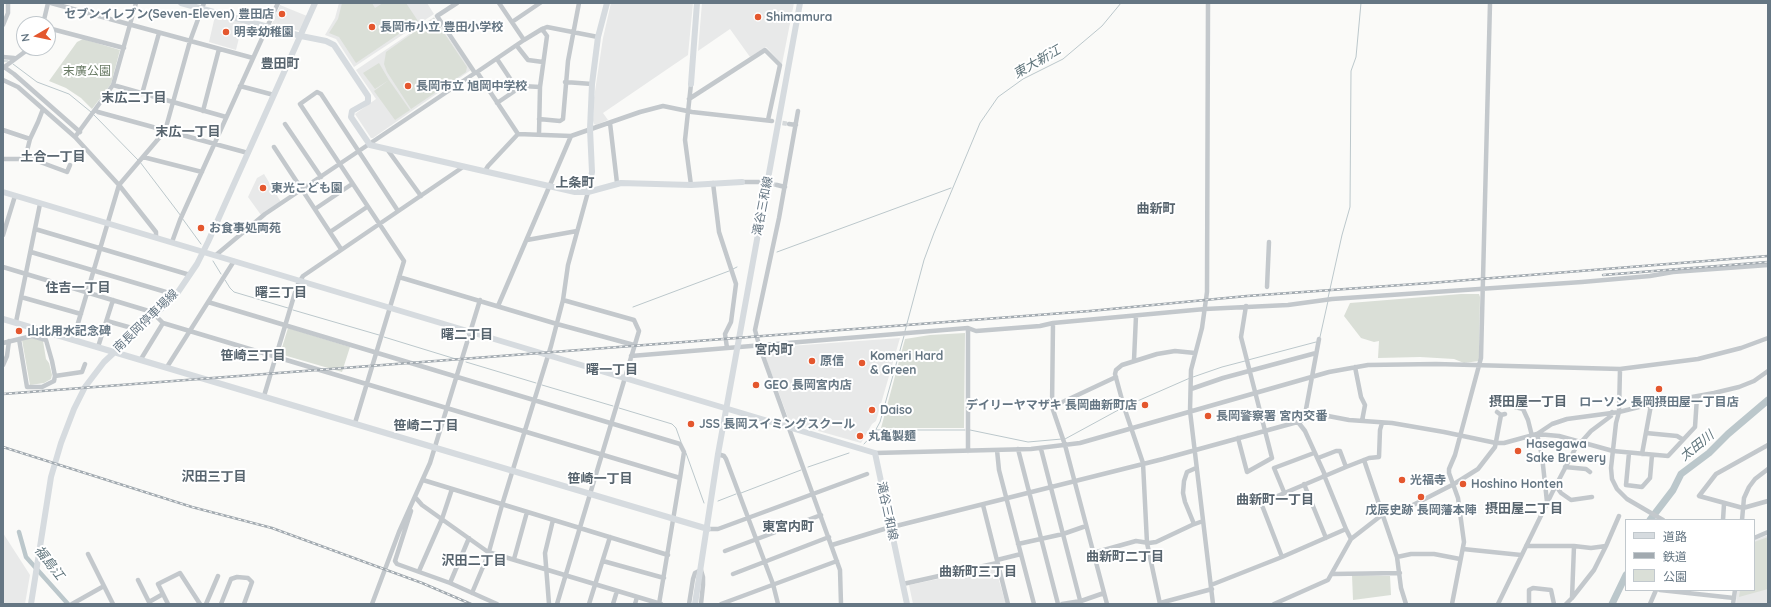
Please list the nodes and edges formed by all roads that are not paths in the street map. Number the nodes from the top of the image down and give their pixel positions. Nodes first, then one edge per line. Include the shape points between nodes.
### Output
1 (8, 3) edge
2 (50, 3) edge
3 (136, 3) edge
4 (181, 3) edge
5 (278, 3) edge
6 (316, 3) edge
7 (457, 3) edge
8 (499, 3) edge
9 (540, 3) edge
10 (579, 3) edge
11 (606, 3) edge
12 (697, 3) edge
13 (800, 3) edge
14 (1208, 3) edge
15 (1490, 3) edge
16 (203, 6) edge
17 (46, 16) edge
18 (512, 22) junction
19 (3, 25) edge
20 (130, 25) junction
21 (267, 27) junction
22 (542, 29) junction
23 (56, 30) edge
24 (160, 32) junction
25 (572, 32) junction
26 (301, 36) junction
27 (598, 37) junction
28 (524, 40) junction
29 (190, 41) junction
30 (517, 46) junction
31 (124, 48) junction
32 (219, 49) junction
33 (18, 56) edge
34 (3, 57) edge
35 (253, 58) junction
36 (13, 59) junction
37 (497, 59) junction
38 (543, 62) junction
39 (4, 67) edge
40 (476, 73) junction
41 (3, 80) edge
42 (565, 82) junction
43 (592, 84) junction
44 (691, 84) joint
45 (113, 85) junction
46 (240, 86) junction
47 (540, 87) junction
48 (517, 89) junction
49 (142, 94) junction
50 (274, 95) junction
51 (689, 99) junction
52 (173, 102) junction
53 (497, 103) junction
54 (43, 109) junction
55 (95, 110) junction
56 (203, 111) junction
57 (687, 111) junction
58 (798, 111) dead end
59 (226, 117) junction
60 (539, 119) junction
61 (610, 123) junction
62 (285, 124) dead end
63 (789, 124) tunnel mouth
64 (796, 125) junction
65 (590, 129) junction
66 (3, 130) edge
67 (164, 131) junction
68 (80, 132) junction
69 (518, 134) junction
70 (539, 134) junction
71 (571, 136) junction
72 (75, 137) junction
73 (30, 140) junction
74 (214, 144) junction
75 (370, 145) junction
76 (274, 147) dead end
77 (387, 149) junction
78 (359, 152) junction
79 (248, 153) junction
80 (3, 159) edge
81 (25, 159) junction
82 (141, 160) junction
83 (70, 165) dead end
84 (339, 165) junction
85 (463, 167) junction
86 (485, 171) junction
87 (202, 172) junction
88 (321, 177) junction
89 (742, 182) joint
90 (760, 182) tunnel mouth
91 (713, 183) junction
92 (352, 184) junction
93 (617, 184) junction
94 (119, 185) junction
95 (691, 185) junction
96 (777, 186) tunnel mouth
97 (550, 187) junction
98 (785, 187) junction
99 (302, 190) junction
100 (3, 192) edge
101 (588, 192) junction
102 (15, 196) junction
103 (421, 196) junction
104 (40, 204) junction
105 (367, 207) junction
106 (315, 209) junction
107 (398, 211) junction
108 (108, 223) junction
109 (379, 223) junction
110 (35, 229) junction
111 (578, 231) junction
112 (330, 232) junction
113 (3, 235) edge
114 (156, 237) junction
115 (526, 240) junction
116 (172, 242) junction
117 (1269, 242) dead end
118 (100, 249) junction
119 (342, 249) junction
120 (204, 251) junction
121 (31, 252) junction
122 (216, 255) junction
123 (234, 261) junction
124 (1768, 264) edge
125 (3, 267) edge
126 (94, 270) junction
127 (25, 274) junction
128 (190, 275) junction
129 (399, 277) junction
130 (300, 280) junction
131 (1267, 287) dead end
132 (1483, 288) junction
133 (87, 292) junction
134 (176, 295) junction
135 (21, 297) junction
136 (112, 300) junction
137 (480, 300) junction
138 (563, 300) junction
139 (208, 302) junction
140 (498, 306) junction
141 (1246, 306) junction
142 (390, 307) junction
143 (1205, 309) junction
144 (81, 314) junction
145 (155, 315) junction
146 (1136, 316) junction
147 (3, 319) edge
148 (107, 321) junction
149 (16, 322) junction
150 (163, 323) junction
151 (1053, 323) junction
152 (557, 324) junction
153 (285, 326) junction
154 (34, 328) junction
155 (968, 328) junction
156 (139, 330) junction
157 (47, 331) junction
158 (190, 331) junction
159 (471, 332) junction
160 (32, 336) junction
161 (44, 338) junction
162 (1768, 338) edge
163 (19, 339) junction
164 (1319, 339) dead end
165 (73, 340) junction
166 (9, 341) junction
167 (3, 343) edge
168 (634, 345) junction
169 (759, 345) junction
170 (98, 347) junction
171 (738, 347) junction
172 (727, 348) junction
173 (115, 352) junction
174 (376, 353) junction
175 (1195, 353) junction
176 (1316, 353) junction
177 (548, 355) junction
178 (276, 356) junction
179 (631, 356) junction
180 (141, 359) junction
181 (1134, 360) junction
182 (85, 364) dead end
183 (3, 365) edge
184 (1480, 365) junction
185 (167, 367) junction
186 (1356, 367) junction
187 (1620, 369) junction
188 (1249, 370) junction
189 (1768, 371) edge
190 (55, 376) junction
191 (457, 377) junction
192 (1116, 377) junction
193 (1312, 377) junction
194 (625, 378) junction
195 (367, 384) junction
196 (1191, 388) junction
197 (1255, 393) junction
198 (264, 396) junction
199 (1697, 397) junction
200 (534, 401) junction
201 (1651, 405) junction
202 (1052, 407) junction
203 (1515, 407) dead end
204 (448, 408) junction
205 (727, 408) junction
206 (1190, 411) junction
207 (1612, 412) junction
208 (1619, 412) junction
209 (1501, 414) dead end
210 (1304, 420) junction
211 (1362, 421) junction
212 (1298, 422) junction
213 (355, 423) junction
214 (1382, 423) junction
215 (611, 424) junction
216 (789, 428) junction
217 (1131, 429) junction
218 (526, 431) junction
219 (1264, 431) junction
220 (1646, 432) junction
221 (1460, 435) junction
222 (1535, 435) junction
223 (1238, 438) junction
224 (1682, 440) junction
225 (1496, 442) junction
226 (1581, 442) junction
227 (1065, 445) junction
228 (1768, 445) edge
229 (435, 448) junction
230 (1018, 449) junction
231 (1041, 449) junction
232 (997, 450) junction
233 (1194, 450) junction
234 (1613, 450) junction
235 (968, 451) junction
236 (875, 452) junction
237 (1314, 453) junction
238 (1630, 453) junction
239 (602, 454) junction
240 (718, 454) junction
241 (1642, 454) junction
242 (1652, 455) junction
243 (1318, 458) junction
244 (1364, 460) junction
245 (1143, 463) junction
246 (1346, 467) junction
247 (1566, 467) junction
248 (1196, 468) junction
249 (1768, 469) edge
250 (512, 471) junction
251 (1590, 472) dead end
252 (867, 474) dead end
253 (1325, 475) junction
254 (680, 478) junction
255 (423, 480) junction
256 (1074, 481) junction
257 (1304, 484) junction
258 (1454, 484) junction
259 (1052, 486) junction
260 (1556, 486) junction
261 (452, 489) junction
262 (1029, 492) junction
263 (1284, 492) junction
264 (589, 494) junction
265 (814, 494) junction
266 (1258, 495) dead end
267 (415, 497) junction
268 (1592, 497) dead end
269 (1007, 498) junction
270 (1768, 501) edge
271 (412, 503) junction
272 (1261, 503) junction
273 (1547, 504) junction
274 (1724, 504) junction
275 (502, 505) junction
276 (983, 505) junction
277 (1743, 508) junction
278 (527, 512) junction
279 (1383, 514) junction
280 (821, 515) junction
281 (1619, 516) dead end
282 (747, 517) junction
283 (442, 519) junction
284 (673, 519) junction
285 (1661, 519) edge
286 (1723, 519) edge
287 (1742, 519) edge
288 (553, 520) junction
289 (1203, 521) junction
290 (1194, 524) junction
291 (1086, 526) junction
292 (580, 528) junction
293 (891, 528) junction
294 (1346, 528) junction
295 (708, 529) junction
296 (1768, 532) edge
297 (1063, 534) junction
298 (610, 537) junction
299 (829, 537) junction
300 (469, 538) junction
301 (1326, 538) junction
302 (1755, 538) edge
303 (1041, 539) junction
304 (1352, 539) junction
305 (756, 540) junction
306 (1147, 543) junction
307 (1018, 544) junction
308 (832, 545) junction
309 (1526, 546) junction
310 (1574, 546) junction
311 (1606, 546) junction
312 (1463, 549) junction
313 (725, 551) dead end
314 (488, 552) junction
315 (1093, 553) junction
316 (88, 554) dead end
317 (1021, 554) junction
318 (668, 555) junction
319 (1521, 555) junction
320 (1396, 556) junction
321 (1282, 557) junction
322 (514, 559) junction
323 (1460, 559) junction
324 (603, 561) junction
325 (837, 561) junction
326 (997, 561) junction
327 (764, 562) junction
328 (545, 569) junction
329 (701, 570) junction
330 (420, 571) junction
331 (1400, 573) junction
332 (733, 574) dead end
333 (1332, 574) junction
334 (565, 575) junction
335 (218, 576) dead end
336 (664, 578) junction
337 (138, 580) dead end
338 (450, 584) junction
339 (595, 584) junction
340 (773, 584) junction
341 (903, 584) junction
342 (104, 586) junction
343 (1211, 587) junction
344 (617, 591) junction
345 (1656, 591) edge
346 (1669, 591) edge
347 (1735, 591) edge
348 (472, 593) junction
349 (1104, 593) junction
350 (163, 594) junction
351 (637, 597) junction
352 (1572, 598) junction
353 (1734, 598) junction
354 (1081, 602) edge
355 (72, 603) edge
356 (373, 603) edge
357 (1160, 603) edge
358 (31, 604) edge
359 (113, 604) edge
360 (168, 604) edge
361 (200, 604) edge
362 (206, 604) edge
363 (221, 604) edge
364 (244, 604) edge
365 (498, 604) edge
366 (549, 604) edge
367 (557, 604) edge
368 (589, 604) edge
369 (613, 604) edge
370 (635, 604) edge
371 (660, 604) edge
372 (689, 604) edge
373 (695, 604) edge
374 (701, 604) edge
375 (721, 604) edge
376 (778, 604) edge
377 (841, 604) edge
378 (907, 604) edge
379 (1008, 604) edge
380 (1034, 604) edge
381 (1058, 604) edge
382 (1062, 604) edge
383 (1107, 604) edge
384 (1213, 604) edge
385 (1274, 604) edge
386 (1406, 604) edge
387 (1452, 604) edge
388 (1498, 604) edge
389 (1529, 604) edge
390 (1554, 604) edge
391 (1566, 604) edge
392 (1650, 604) edge
393 (1733, 604) edge

1 - 19 street via 8,13
2 - 17 street
2 - 20 street
3 - 20 street
4 - 16 street
5 - 21 street
6 - 26 street, 南長岡停車場線
7 - 40 street via 437,16
8 - 18 street
9 - 18 street
10 - 25 street
11 - 27 street
12 - 44 street
13 - 171 street, 滝谷三和線
14 - 143 street
15 - 132 street
16 - 21 street
16 - 29 street
18 - 28 street
20 - 24 street
20 - 31 street
21 - 26 street
21 - 35 street
22 - 25 street via 550,27
22 - 28 street
22 - 38 street via 547,36
23 - 31 street
24 - 29 street
24 - 49 street
25 - 27 street
25 - 42 street
26 - 50 street, 南長岡停車場線
26 - 75 street via 334,45 368,96 368,102 352,111 351,117
27 - 43 street
28 - 30 street
29 - 32 street
29 - 52 street
30 - 37 street
30 - 38 street via 528,60
31 - 45 street
32 - 35 street
32 - 56 street
33 - 36 street
34 - 36 street
35 - 46 street
36 - 39 street
37 - 40 street
37 - 48 street
38 - 47 street
39 - 68 street
40 - 53 street
40 - 75 street
41 - 54 street via 18,87
42 - 43 street
42 - 60 street via 563,119
43 - 65 street
44 - 51 street
45 - 49 street
45 - 55 street
46 - 50 street
46 - 59 street
47 - 48 street via 524,86
47 - 60 street
48 - 53 street
49 - 52 street
50 - 79 street, 南長岡停車場線
51 - 57 street
51 - 57 street via 765,50 780,65 770,121
52 - 56 street
52 - 67 street
53 - 69 street
54 - 72 street
54 - 73 street
55 - 67 street
55 - 68 street
56 - 59 street
57 - 61 street via 663,106
57 - 95 street via 684,140
58 - 64 street
59 - 74 street
60 - 70 street
61 - 65 street
61 - 93 street
62 - 88 street
63 - 64 street
64 - 98 street
65 - 71 street
65 - 101 street via 592,172
66 - 73 street
67 - 74 street
67 - 82 street
68 - 72 street
69 - 70 street
69 - 86 street
70 - 71 street
71 - 97 street
72 - 94 street
73 - 81 street
74 - 79 street
74 - 87 street
75 - 77 street
75 - 78 street
76 - 99 street
77 - 85 street
77 - 103 street
78 - 84 street
78 - 84 street via 321,94 317,92 300,104
78 - 107 street
79 - 120 street, 南長岡停車場線
80 - 81 street
81 - 83 street via 32,159 67,172
82 - 87 street
82 - 94 street
84 - 88 street
84 - 92 street
85 - 86 street
85 - 103 street
86 - 97 street
87 - 116 street
88 - 99 street
89 - 90 street
89 - 91 street
91 - 95 street
91 - 172 street via 719,232 736,284 730,322 725,334
92 - 105 street
92 - 106 street
93 - 95 street
93 - 101 street
94 - 108 street
94 - 114 street via 156,232
96 - 98 street
97 - 101 street via 570,192
97 - 115 street
98 - 169 street via 756,324
99 - 106 street
99 - 122 street via 265,214
100 - 102 street
101 - 111 street
102 - 104 street
102 - 113 street
103 - 107 street
104 - 108 street
104 - 110 street
105 - 109 street
105 - 112 street
106 - 112 street
107 - 109 street
108 - 114 street
108 - 118 street
109 - 119 street
109 - 129 street via 404,261
110 - 118 street
110 - 121 street
111 - 115 street
111 - 138 street via 568,265
112 - 119 street
114 - 116 street
115 - 140 street
116 - 120 street
117 - 131 street
118 - 126 street
118 - 128 street
119 - 130 street
120 - 122 street
120 - 128 street, 南長岡停車場線
121 - 126 street
121 - 127 street
122 - 123 street
123 - 130 street
123 - 139 street
124 - 132 street via 1582,282
125 - 127 street
126 - 133 street
126 - 134 street
127 - 133 street
127 - 135 street
128 - 134 street, 南長岡停車場線
129 - 137 street
129 - 142 street
130 - 142 street
130 - 153 street
132 - 141 street via 1332,299 1288,305
132 - 184 street
133 - 136 street
133 - 144 street
134 - 145 street, 南長岡停車場線
135 - 144 street
135 - 149 street
136 - 145 street
136 - 148 street
137 - 140 street
137 - 159 street
138 - 152 street
138 - 168 street via 634,320 639,331
139 - 153 street
139 - 158 street
140 - 152 street
141 - 143 street
141 - 188 street via 1241,337
142 - 159 street
142 - 174 street
143 - 146 street
143 - 175 street
144 - 165 street
145 - 150 street
145 - 156 street, 南長岡停車場線
146 - 151 street
146 - 181 street
147 - 149 street
148 - 156 street
148 - 170 street
149 - 154 street
150 - 158 street
150 - 180 street
151 - 155 street via 976,331
151 - 202 street
152 - 168 street
152 - 177 street
153 - 174 street
153 - 178 street
154 - 157 street
154 - 160 street
155 - 169 street
155 - 235 street
156 - 173 street, 南長岡停車場線
157 - 161 street
157 - 165 street
158 - 178 street
158 - 185 street
159 - 177 street
159 - 191 street
160 - 161 street
160 - 163 street
161 - 190 street
162 - 187 street via 1735,350 1698,359
163 - 166 street
163 - 190 street via 28,387 42,387 54,380
164 - 176 street
165 - 170 street
166 - 167 street
166 - 183 street
168 - 179 street
169 - 171 street
169 - 216 street
170 - 173 street
171 - 172 street
171 - 205 street, 滝谷三和線
172 - 179 street
173 - 180 street
173 - 358 street, 南長岡停車場線 via 85,387 66,428 51,477
174 - 191 street
174 - 195 street
175 - 181 street via 1175,351
175 - 196 street via 1191,370
176 - 188 street
176 - 193 street
177 - 194 street
177 - 200 street
178 - 195 street
178 - 198 street
179 - 194 street
180 - 185 street
181 - 192 street via 1119,367 1116,370
182 - 190 street via 82,372
184 - 186 street via 1391,364
184 - 187 street
184 - 221 street
185 - 198 street
186 - 193 street
186 - 211 street via 1364,405
187 - 208 street
188 - 196 street
188 - 197 street
189 - 199 street via 1747,384
191 - 200 street
191 - 204 street
192 - 202 street
192 - 217 street
193 - 197 street
193 - 210 street
194 - 205 street
194 - 215 street
195 - 204 street
195 - 213 street
196 - 206 street
197 - 206 street
197 - 219 street
198 - 213 street
199 - 201 street
199 - 224 street via 1695,427
200 - 215 street
200 - 218 street
201 - 208 street
201 - 220 street
202 - 227 street
203 - 222 street via 1523,409
204 - 218 street
204 - 229 street
205 - 216 street
205 - 240 street, 滝谷三和線
206 - 217 street
206 - 233 street
207 - 208 street
207 - 222 street via 1560,421
207 - 226 street via 1612,416 1591,431
208 - 234 street
209 - 225 street
210 - 211 street via 1324,416
210 - 212 street
211 - 214 street
212 - 219 street
212 - 237 street via 1305,431
213 - 229 street
214 - 221 street
214 - 244 street via 1380,457
215 - 239 street
215 - 254 street via 680,444 684,452
216 - 236 street
216 - 265 street
217 - 227 street
217 - 245 street
218 - 239 street
218 - 250 street
219 - 223 street
219 - 223 street via 1272,458 1247,472
220 - 224 street via 1677,436
220 - 241 street
221 - 225 street
221 - 258 street via 1449,473
222 - 225 street via 1509,442
222 - 226 street via 1559,436
222 - 273 street via 1542,456
223 - 233 street
224 - 242 street via 1668,456
225 - 258 street via 1494,450 1478,469
226 - 234 street
226 - 247 street
227 - 231 street
227 - 256 street
228 - 274 street via 1716,474 1700,496
229 - 250 street
229 - 255 street
230 - 231 street
230 - 232 street
230 - 262 street
231 - 259 street
232 - 235 street
232 - 269 street via 999,470
233 - 245 street
233 - 248 street
234 - 238 street
234 - 285 street via 1610,468 1614,485 1623,496
235 - 236 street
236 - 293 street, 滝谷三和線
237 - 243 street
237 - 263 street via 1274,468
238 - 241 street
238 - 242 street via 1626,485 1642,487 1650,478
239 - 254 street
239 - 264 street
240 - 282 street via 726,459
240 - 295 street, 滝谷三和線
241 - 242 street
243 - 246 street via 1340,451
243 - 253 street
244 - 246 street
244 - 279 street
245 - 256 street
245 - 306 street
246 - 253 street
247 - 251 street via 1586,469
247 - 260 street
248 - 289 street
248 - 290 street via 1187,472 1183,493
249 - 277 street via 1748,487
250 - 264 street
250 - 275 street
252 - 265 street
253 - 257 street
253 - 294 street
254 - 284 street
255 - 261 street
255 - 267 street
256 - 259 street
256 - 291 street
257 - 263 street
257 - 301 street
258 - 279 street via 1413,505 1396,508
258 - 312 street via 1462,515
259 - 262 street
259 - 297 street
260 - 268 street via 1571,500
260 - 273 street
261 - 275 street
261 - 283 street
262 - 269 street
262 - 303 street
263 - 272 street
264 - 284 street
264 - 292 street
265 - 280 street
265 - 282 street
266 - 272 street
267 - 271 street
267 - 283 street
269 - 276 street
269 - 307 street
270 - 277 street
271 - 330 street via 395,561 397,564
271 - 356 street
272 - 321 street
273 - 309 street
274 - 277 street
274 - 286 street
275 - 278 street
275 - 314 street
276 - 293 street
276 - 326 street
277 - 287 street
278 - 288 street
278 - 322 street
279 - 304 street
279 - 320 street
280 - 299 street
280 - 305 street
281 - 311 street
282 - 295 street via 718,529
282 - 305 street
283 - 300 street
283 - 330 street
284 - 295 street
284 - 318 street
288 - 292 street
288 - 328 street via 544,553
289 - 290 street
289 - 343 street
290 - 306 street via 1160,541
291 - 297 street
291 - 315 street
292 - 298 street
292 - 334 street
293 - 308 street
293 - 341 street, 滝谷三和線
294 - 301 street
294 - 304 street
295 - 329 street, 滝谷三和線
296 - 302 street
297 - 303 street
297 - 354 street
298 - 318 street
298 - 324 street
299 - 308 street
299 - 327 street
300 - 314 street
300 - 338 street
301 - 321 street
303 - 307 street
303 - 381 street
304 - 333 street
305 - 313 street
305 - 327 street
306 - 315 street via 1136,542
306 - 357 street
307 - 317 street
308 - 325 street
309 - 310 street
309 - 319 street
310 - 311 street
310 - 352 street
311 - 352 street via 1594,570
312 - 319 street
312 - 323 street
314 - 322 street
314 - 348 street
315 - 349 street
316 - 342 street
317 - 326 street
317 - 380 street
318 - 336 street
319 - 388 street
320 - 323 street via 1434,554
320 - 331 street
321 - 343 street
322 - 328 street
323 - 387 street
324 - 336 street
324 - 339 street
325 - 340 street
325 - 377 street
326 - 341 street
326 - 379 street
327 - 332 street
327 - 340 street
328 - 334 street
328 - 366 street
329 - 372 street via 695,573
329 - 373 street, 滝谷三和線
329 - 374 street
330 - 338 street
331 - 333 street
331 - 386 street
333 - 385 street via 1325,582
334 - 339 street
334 - 367 street
335 - 362 street
336 - 371 street
337 - 350 street via 148,602
338 - 348 street
339 - 344 street
339 - 368 street
340 - 375 street
340 - 376 street
341 - 378 street, 滝谷三和線
342 - 355 street
342 - 359 street
343 - 357 street
343 - 384 street
344 - 351 street
344 - 369 street
345 - 392 street
346 - 353 street
347 - 353 street
348 - 365 street
349 - 354 street
349 - 383 street
350 - 360 street
350 - 361 street via 158,584 180,573
351 - 370 street
351 - 371 street
352 - 391 street
353 - 393 street
354 - 382 street
363 - 364 street via 231,579 236,577 248,578 252,582
389 - 390 street via 1529,590 1533,588 1551,590

